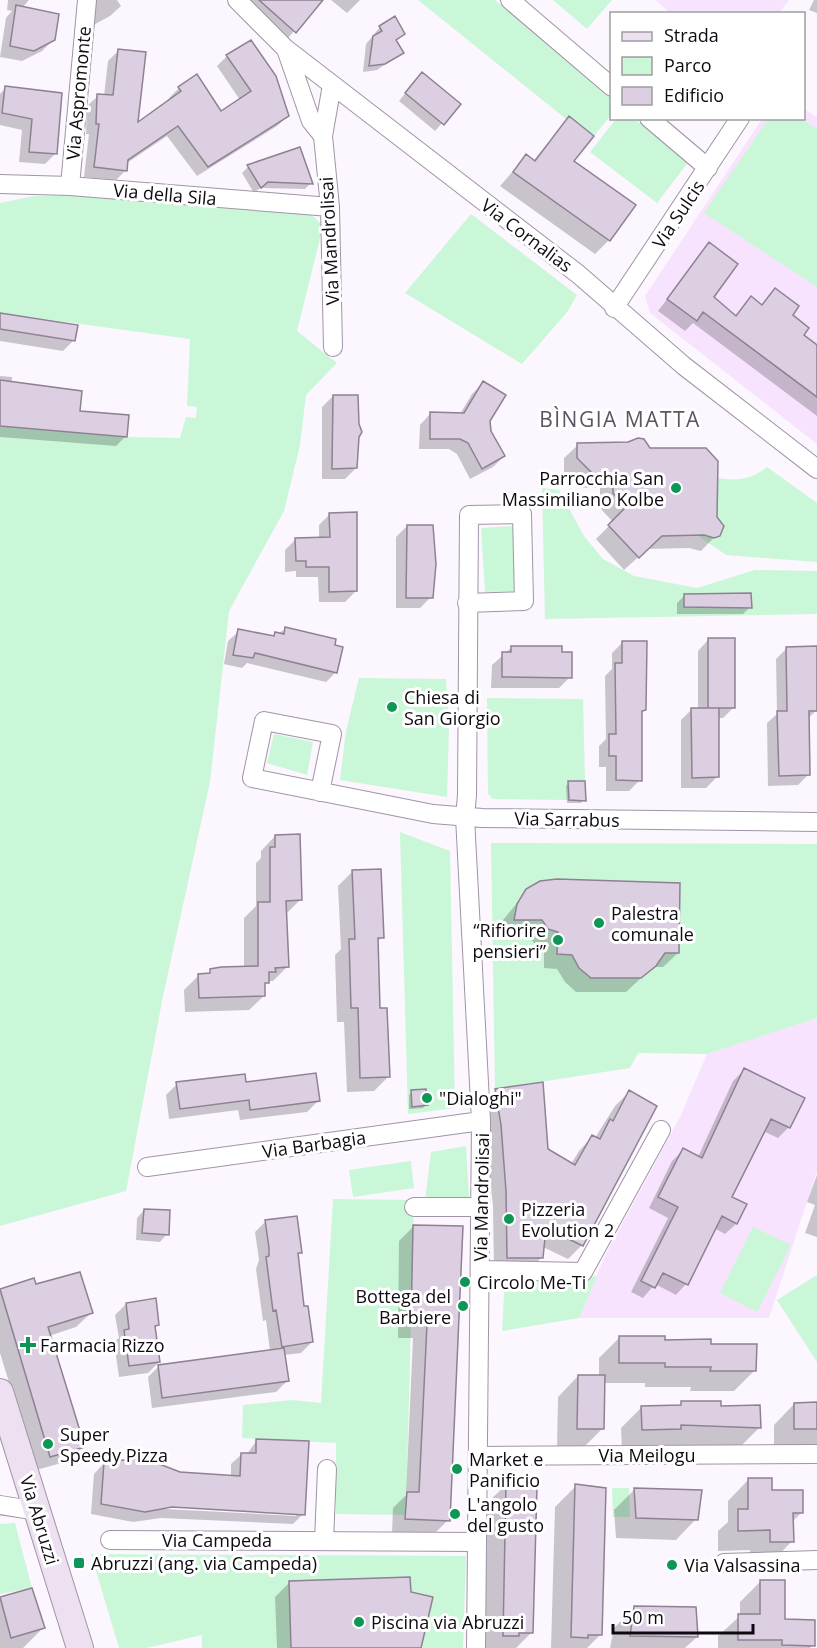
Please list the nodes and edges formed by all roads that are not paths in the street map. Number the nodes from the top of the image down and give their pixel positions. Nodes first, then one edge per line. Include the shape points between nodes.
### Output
1 (87, 0) edge
2 (237, 0) edge
3 (510, 0) edge
4 (286, 49) junction
5 (332, 85) junction
6 (610, 85) edge
7 (651, 120) edge
8 (739, 120) edge
9 (323, 136) junction
10 (708, 168) junction
11 (0, 184) edge
12 (70, 186) junction
13 (330, 207) junction
14 (614, 308) junction
15 (333, 347) dead end
16 (817, 469) edge
17 (467, 603) junction
18 (320, 792) junction
19 (465, 817) junction
20 (817, 822) edge
21 (481, 1121) junction
22 (661, 1130) dead end
23 (147, 1167) dead end
24 (414, 1207) dead end
25 (480, 1207) junction
26 (480, 1270) junction
27 (1, 1399) edge
28 (817, 1454) edge
29 (478, 1456) junction
30 (327, 1469) dead end
31 (0, 1505) edge
32 (37, 1510) junction
33 (110, 1540) dead end
34 (324, 1541) junction
35 (477, 1542) junction
36 (817, 1560) edge
37 (724, 1563) dead end
38 (80, 1648) edge
39 (476, 1648) edge

1 - 12 street, Via Aspromonte
2 - 4 street, Via Cornalias
3 - 6 street
4 - 5 street, Via Cornalias
4 - 9 street, Via Mandrolisai via 311,121
5 - 9 street, Via Mandrolisai
5 - 14 street, Via Cornalias via 578,274
7 - 10 street
8 - 10 street, Via Sulcis
9 - 13 street, Via Mandrolisai
10 - 14 street, Via Sulcis
11 - 12 street, Via della Sila
12 - 13 street, Via della Sila
13 - 15 street, Via Mandrolisai
14 - 16 street, Via Cornalias
17 - 17 street, Via Mandrolisai via 524,601 522,514 469,515
17 - 19 street, Via Mandrolisai
18 - 18 street, Via Sarrabus via 332,734 264,721 252,778
18 - 19 street, Via Sarrabus
19 - 20 street, Via Sarrabus
19 - 21 street, Via Mandrolisai
21 - 23 street, Via Barbagia
21 - 25 street, Via Mandrolisai
22 - 26 street via 583,1272
24 - 25 street
25 - 26 street, Via Mandrolisai
26 - 29 street, Via Mandrolisai
27 - 32 street, Via Abruzzi
28 - 29 street, Via Meilogu
29 - 35 street, Via Mandrolisai
30 - 34 street
31 - 32 street
32 - 38 street, Via Abruzzi
33 - 34 street, Via Campeda
34 - 35 street, Via Campeda
35 - 39 street, Via Mandrolisai
36 - 37 street

